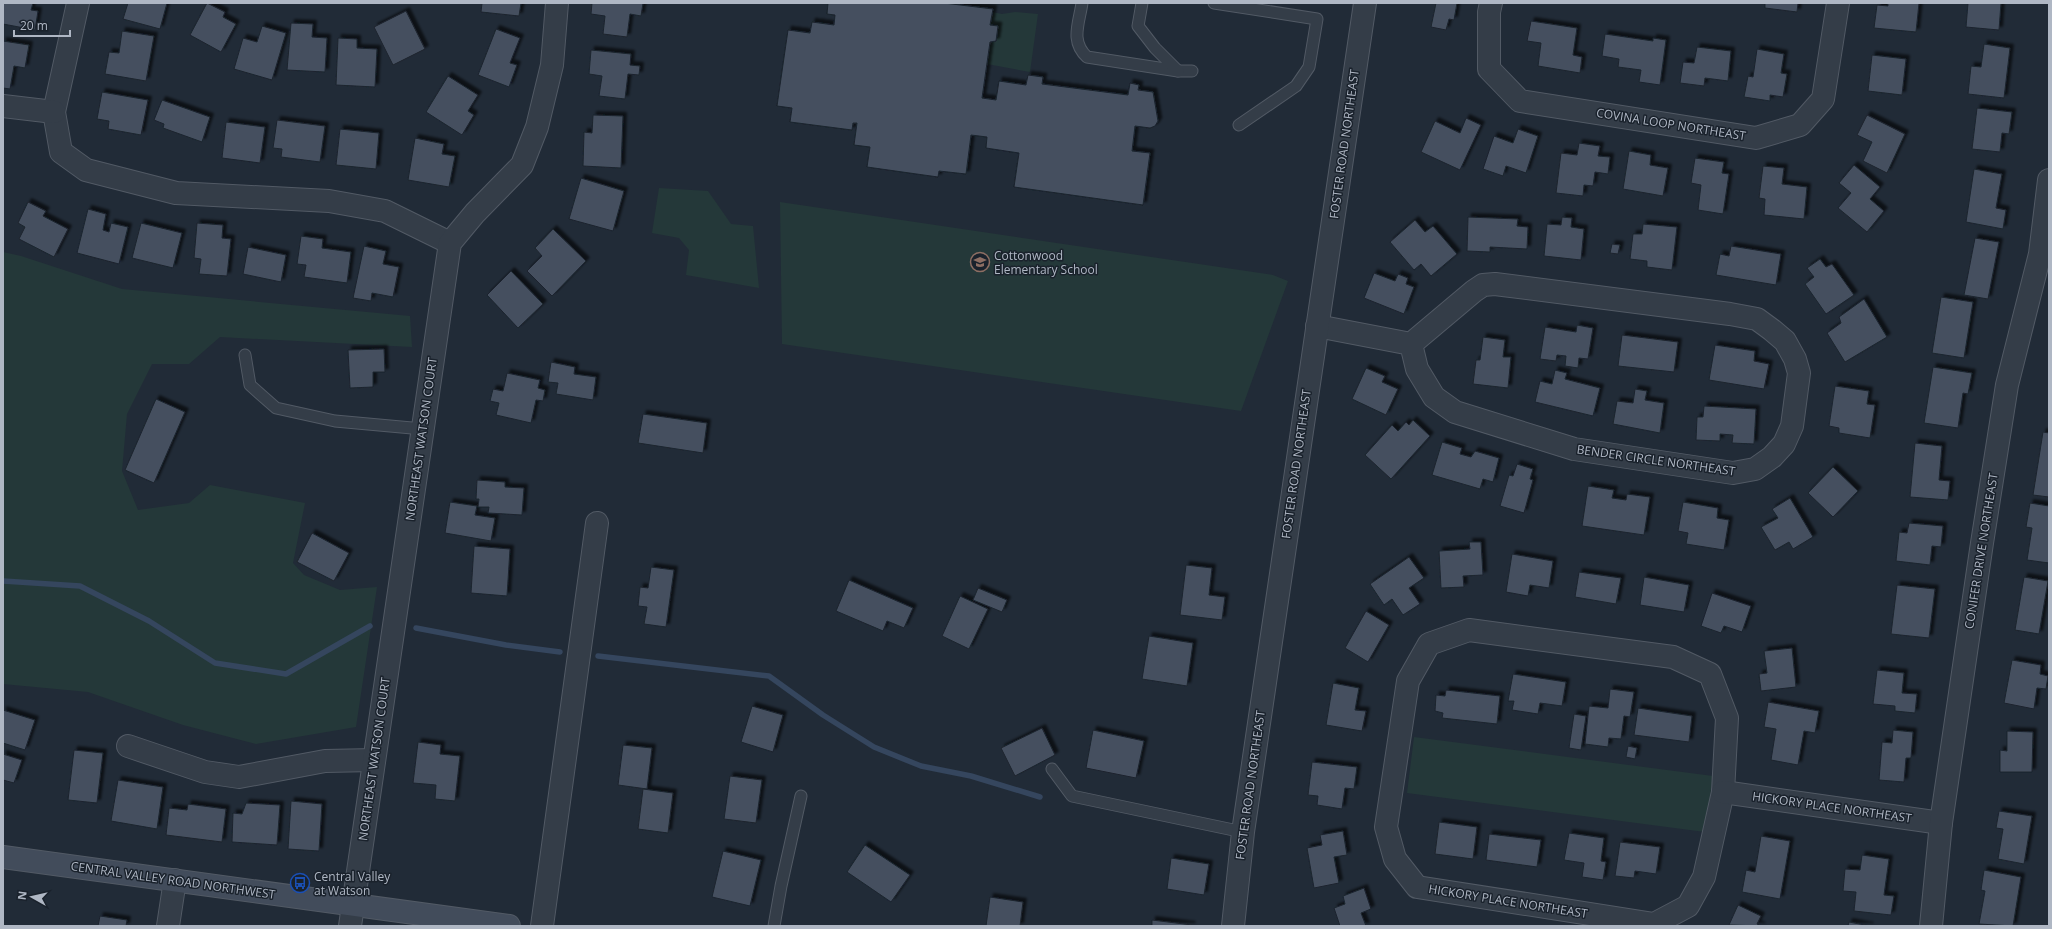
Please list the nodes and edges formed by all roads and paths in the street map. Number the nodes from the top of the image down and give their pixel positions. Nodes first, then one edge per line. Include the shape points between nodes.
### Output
1 (78, 3) edge
2 (557, 3) edge
3 (1082, 3) edge
4 (1142, 3) edge
5 (1214, 3) edge
6 (1365, 3) edge
7 (1491, 3) edge
8 (1838, 3) edge
9 (1178, 71) junction
10 (1192, 71) dead end
11 (3, 106) edge
12 (54, 112) junction
13 (1239, 125) dead end
14 (2049, 180) edge
15 (450, 243) junction
16 (1317, 326) junction
17 (1411, 344) junction
18 (245, 355) dead end
19 (423, 428) junction
20 (597, 522) dead end
21 (128, 746) dead end
22 (374, 760) junction
23 (1052, 769) dead end
24 (1723, 792) junction
25 (802, 796) dead end
26 (1941, 823) junction
27 (1243, 832) junction
28 (3, 857) edge
29 (175, 880) junction
30 (352, 916) edge
31 (168, 926) edge
32 (510, 926) edge
33 (542, 926) edge
34 (774, 926) edge
35 (1233, 926) edge
36 (1931, 926) edge

1 - 12 street
2 - 15 street via 552,65 537,127 522,165
3 - 9 lane via 1077,37 1079,49 1087,57
4 - 9 lane via 1138,26
5 - 13 lane via 1317,19 1309,67 1296,86
6 - 16 street, FOSTER ROAD NORTHEAST
7 - 8 street, COVINA LOOP NORTHEAST via 1489,69 1520,101 1756,138 1800,125 1823,99
9 - 10 lane
11 - 12 street
12 - 15 street via 61,152 86,170 176,193 329,201 385,211
14 - 26 street, CONIFER DRIVE NORTHEAST via 2040,254 2007,385
15 - 19 street, NORTHEAST WATSON COURT
16 - 17 street
16 - 27 street, FOSTER ROAD NORTHEAST
17 - 17 street, BENDER CIRCLE NORTHEAST via 1417,369 1434,397 1455,412 1574,449 1733,473 1755,469 1772,457 1784,444 1792,426 1799,373 1795,359 1785,341 1757,319 1495,284 1483,285 1474,291
18 - 19 lane via 250,385 276,408 335,421
19 - 22 street, NORTHEAST WATSON COURT
20 - 33 street
21 - 22 street via 204,772 238,777 325,761
22 - 30 street, NORTHEAST WATSON COURT
23 - 27 lane via 1072,796
24 - 24 street, HICKORY PLACE NORTHEAST via 1704,877 1688,906 1654,924 1417,887 1395,859 1386,827 1408,681 1429,644 1469,630 1673,657 1710,674 1727,718
24 - 26 street, HICKORY PLACE NORTHEAST
25 - 34 lane via 780,886
26 - 36 street, CONIFER DRIVE NORTHEAST
27 - 35 street, FOSTER ROAD NORTHEAST
28 - 29 main road, CENTRAL VALLEY ROAD NORTHWEST
29 - 30 main road, CENTRAL VALLEY ROAD NORTHWEST
29 - 31 street
30 - 32 main road, CENTRAL VALLEY ROAD NORTHWEST

